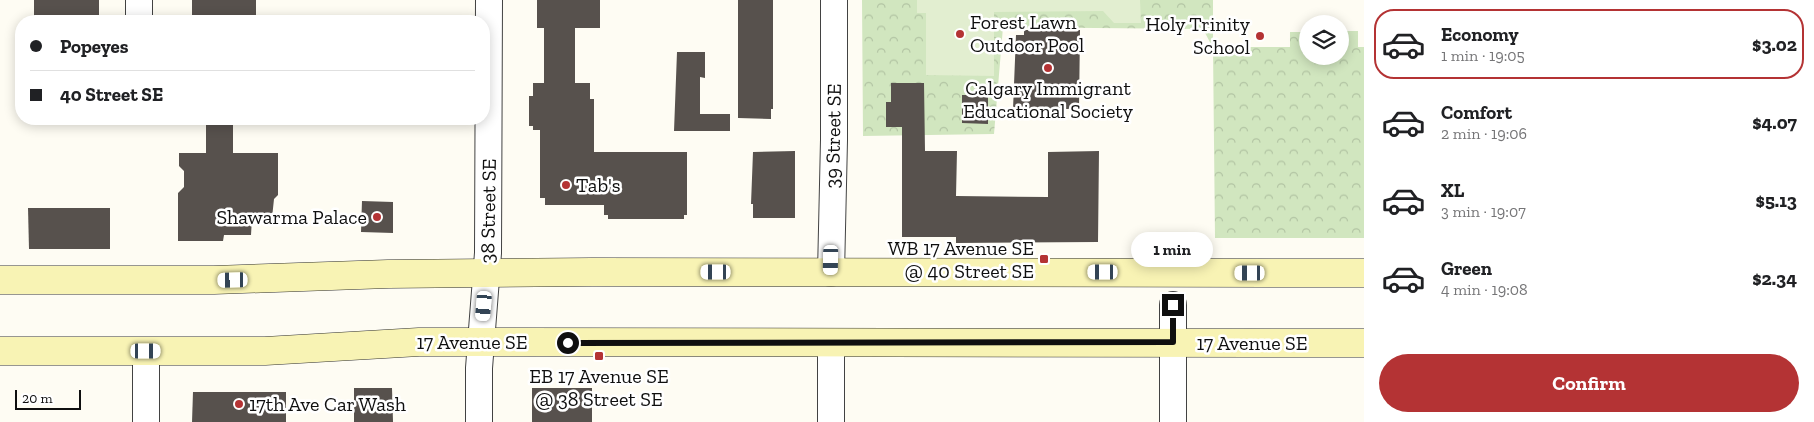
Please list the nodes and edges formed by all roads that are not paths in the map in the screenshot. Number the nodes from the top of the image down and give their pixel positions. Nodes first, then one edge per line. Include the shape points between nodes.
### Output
1 (139, 0) edge
2 (490, 0) edge
3 (834, 0) edge
4 (139, 15) edge
5 (487, 273) junction
6 (831, 273) junction
7 (1364, 273) edge
8 (0, 280) edge
9 (1173, 305) dead end
10 (481, 342) junction
11 (831, 342) junction
12 (1173, 342) junction
13 (1364, 343) edge
14 (0, 351) edge
15 (146, 351) junction
16 (146, 422) edge
17 (479, 422) edge
18 (831, 422) edge
19 (1173, 422) edge

1 - 4 street
2 - 5 street, 38 Street SE
3 - 6 street, 39 Street SE
5 - 6 main road
5 - 8 main road via 161,281
5 - 10 street, 38 Street SE
6 - 7 main road
9 - 12 street
10 - 11 main road, 17 Avenue SE
10 - 15 main road, 17 Avenue SE via 418,342 265,351
10 - 17 street, 38 Street SE
11 - 12 main road, 17 Avenue SE
11 - 18 street
12 - 13 main road, 17 Avenue SE
12 - 19 street
14 - 15 main road, 17 Avenue SE
15 - 16 street

